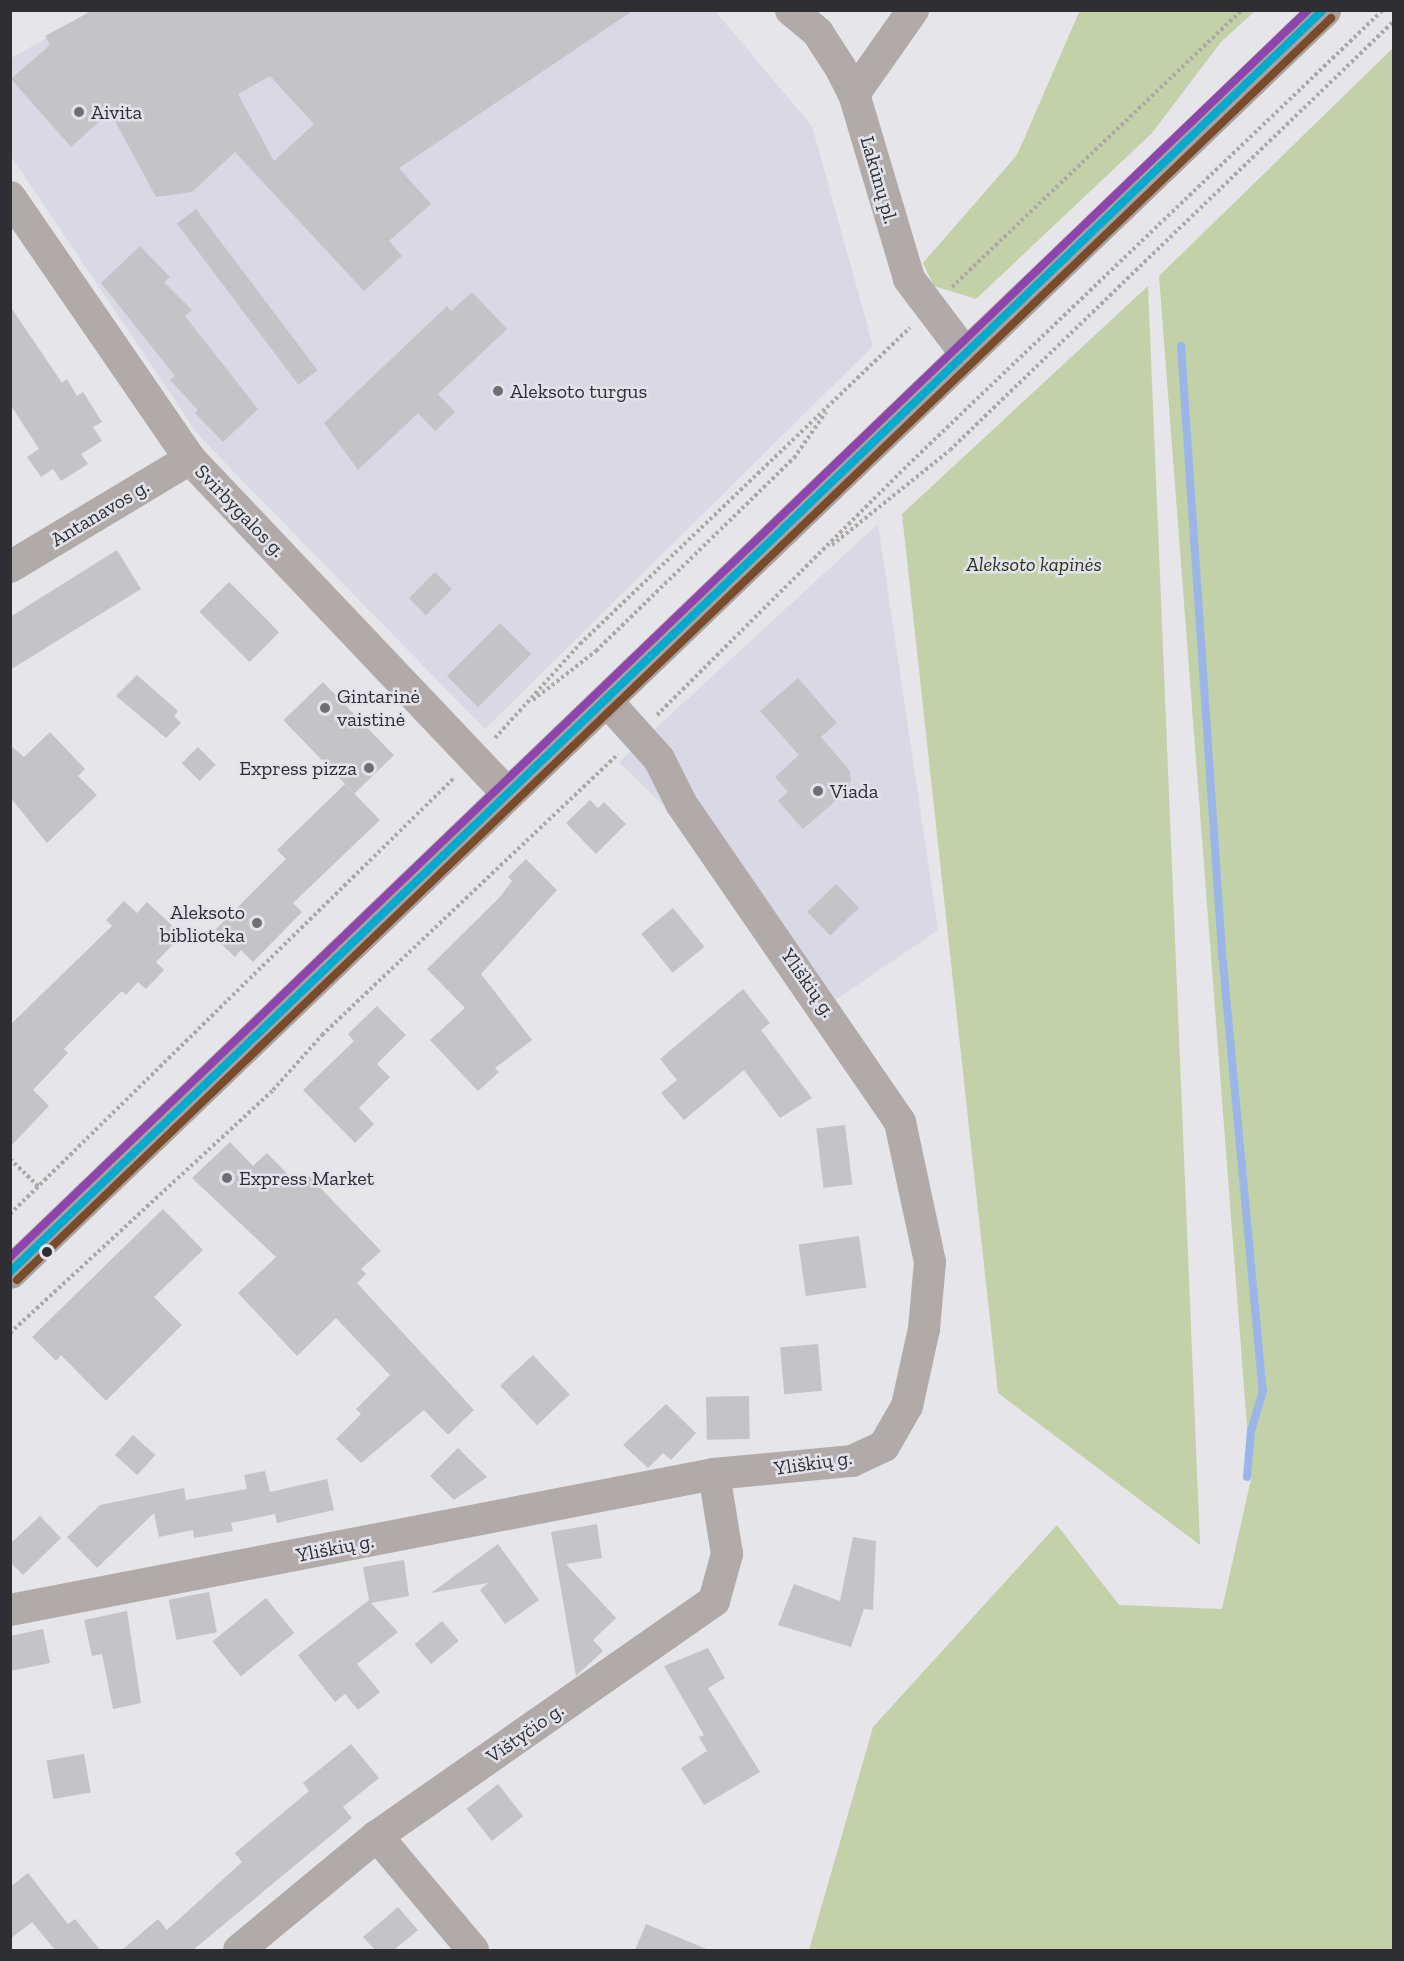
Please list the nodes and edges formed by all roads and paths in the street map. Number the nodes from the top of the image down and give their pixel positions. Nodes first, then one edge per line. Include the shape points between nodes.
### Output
1 (791, 10) edge
2 (913, 10) edge
3 (1242, 10) edge
4 (1324, 10) edge
5 (1383, 10) edge
6 (1394, 21) edge
7 (854, 94) junction
8 (10, 196) edge
9 (928, 310) junction
10 (965, 353) junction
11 (831, 404) junction
12 (190, 459) junction
13 (826, 548) junction
14 (10, 567) edge
15 (606, 700) junction
16 (525, 706) junction
17 (639, 733) junction
18 (474, 758) junction
19 (508, 794) junction
20 (10, 1160) edge
21 (39, 1187) junction
22 (10, 1214) edge
23 (10, 1272) edge
24 (10, 1333) edge
25 (714, 1474) junction
26 (10, 1610) edge
27 (377, 1836) junction
28 (239, 1950) edge
29 (473, 1950) edge

1 - 7 street, Lakūnų pl. via 818,33
2 - 7 street
3 - 9 path
4 - 10 main road
5 - 13 path
6 - 13 path via 950,450
7 - 9 street, Lakūnų pl. via 909,279
8 - 12 street, Svirbygalos g.
9 - 10 street, Lakūnų pl.
9 - 11 path
10 - 15 main road
11 - 16 path via 580,644
11 - 16 path via 794,458 596,651
12 - 14 street, Antanavos g.
12 - 18 street, Svirbygalos g.
13 - 17 path
15 - 17 street, Yliškių g.
15 - 19 main road
16 - 18 path
17 - 24 path via 322,1035 273,1090
17 - 25 street, Yliškių g. via 900,1122 930,1262 924,1329 907,1406 884,1446 852,1461
18 - 19 street, Svirbygalos g.
18 - 21 path
19 - 23 main road
20 - 21 path
21 - 22 path
25 - 26 street, Yliškių g.
25 - 27 street, Vištyčio g. via 727,1554 714,1601
27 - 28 street, Vištyčio g.
27 - 29 street

